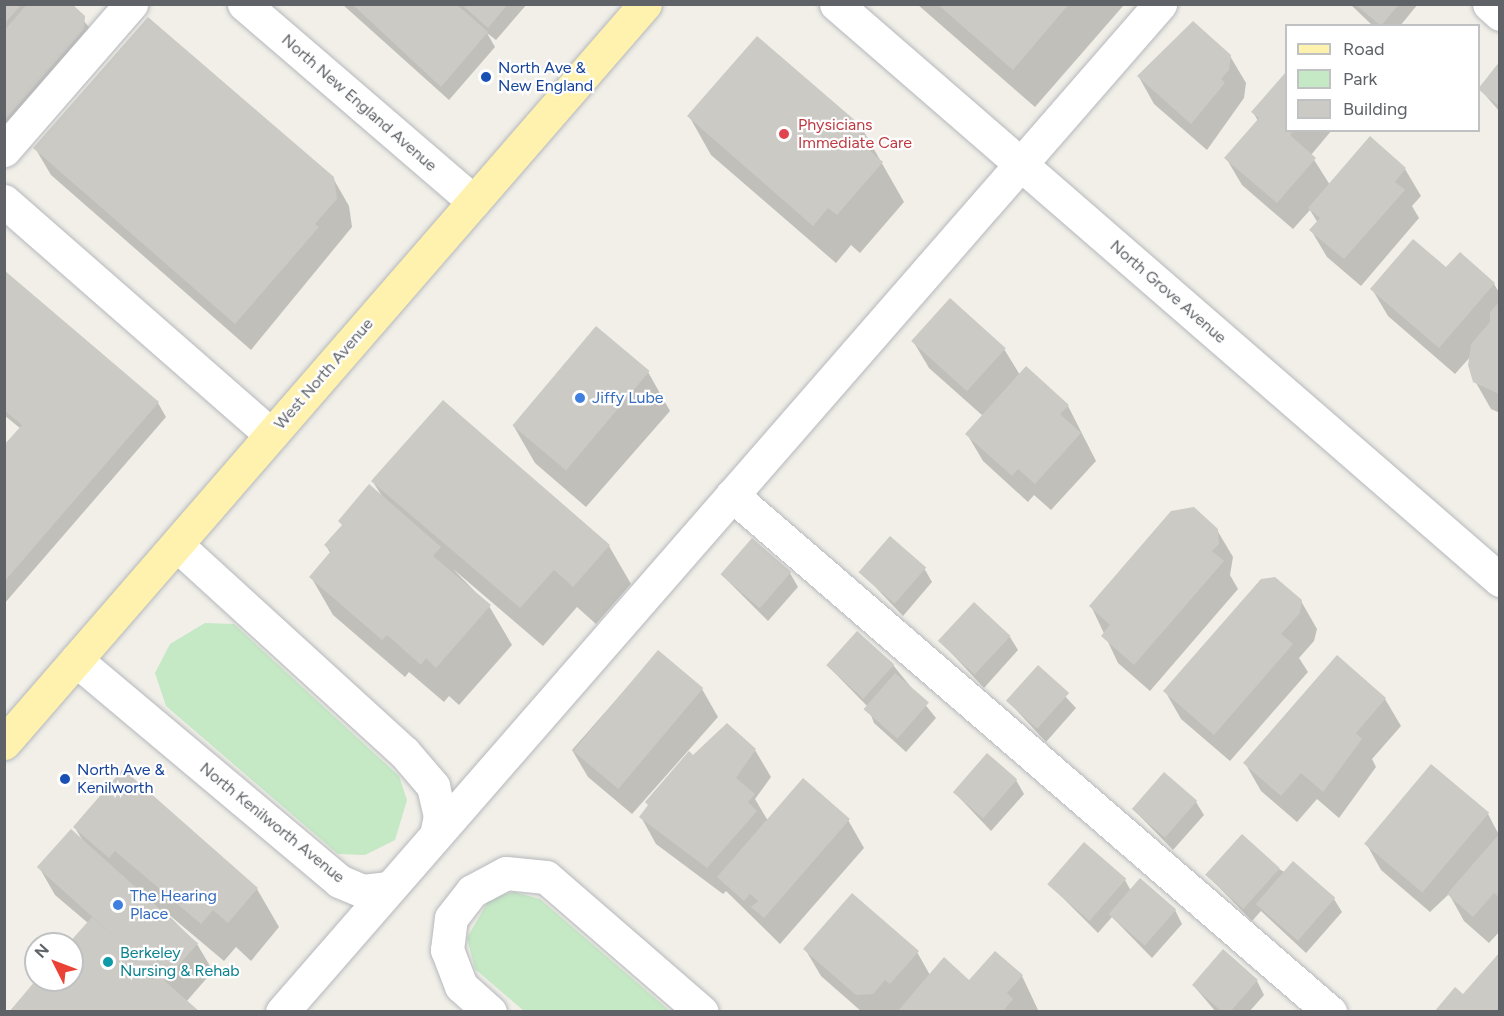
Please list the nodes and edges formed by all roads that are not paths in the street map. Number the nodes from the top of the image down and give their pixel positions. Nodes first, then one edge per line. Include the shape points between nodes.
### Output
1 (131, 4) edge
2 (244, 4) edge
3 (645, 4) edge
4 (837, 4) edge
5 (1160, 4) edge
6 (1489, 4) edge
7 (1500, 14) edge
8 (4, 150) edge
9 (1020, 164) junction
10 (4, 201) edge
11 (474, 202) junction
12 (271, 435) junction
13 (732, 495) junction
14 (177, 545) junction
15 (1500, 580) edge
16 (76, 660) junction
17 (4, 743) edge
18 (436, 835) junction
19 (389, 888) junction
20 (282, 1011) edge
21 (490, 1011) edge
22 (702, 1011) edge
23 (1330, 1011) edge

1 - 8 street
2 - 11 street, North New England Avenue
3 - 11 main road, West North Avenue
4 - 9 street, North Grove Avenue
5 - 9 street
6 - 7 street
9 - 13 street
9 - 15 street, North Grove Avenue
10 - 12 street
11 - 12 main road, West North Avenue
12 - 14 main road, West North Avenue
13 - 18 street
13 - 23 street
14 - 16 main road, West North Avenue
14 - 18 street via 404,752 433,786 440,816
16 - 17 main road, West North Avenue
16 - 19 street, North Kenilworth Avenue via 339,881 363,891
18 - 19 street
19 - 20 street
21 - 22 street via 461,986 447,950 451,918 472,891 506,873 546,877

